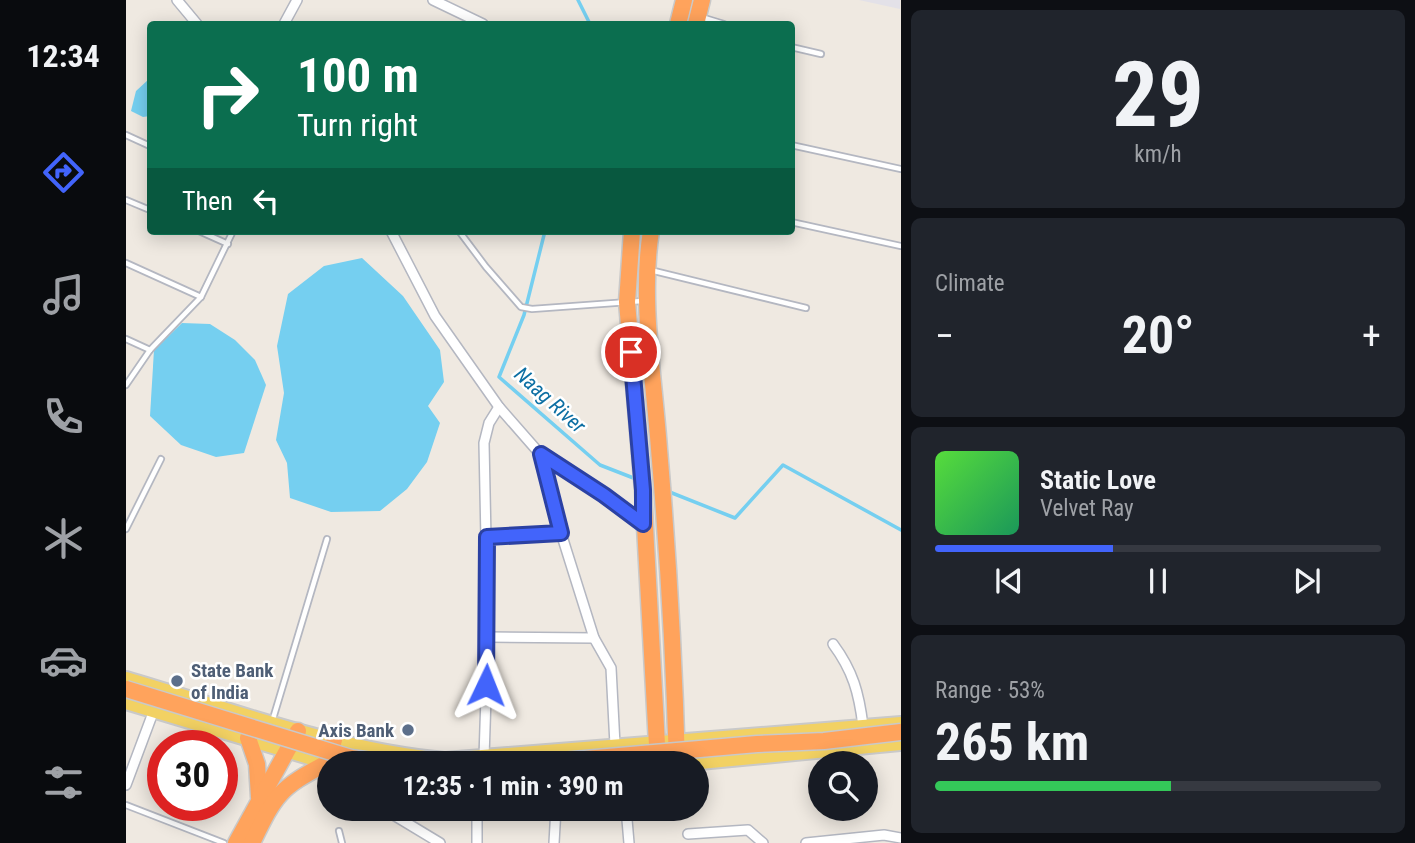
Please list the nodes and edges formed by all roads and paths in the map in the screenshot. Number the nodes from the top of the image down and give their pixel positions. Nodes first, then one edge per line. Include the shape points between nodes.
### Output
1 (177, 0) edge
2 (297, 0) edge
3 (433, 0) edge
4 (684, 0) edge
5 (702, 0) edge
6 (697, 20) edge
7 (194, 21) edge
8 (286, 21) edge
9 (478, 21) edge
10 (679, 21) edge
11 (795, 48) edge
12 (821, 54) dead end
13 (126, 135) edge
14 (147, 145) edge
15 (795, 146) edge
16 (901, 169) edge
17 (126, 200) edge
18 (147, 209) edge
19 (795, 223) edge
20 (208, 235) edge
21 (231, 235) edge
22 (393, 235) edge
23 (462, 235) edge
24 (632, 235) edge
25 (650, 235) edge
26 (228, 244) junction
27 (901, 246) edge
28 (126, 263) edge
29 (646, 269) junction
30 (201, 296) junction
31 (647, 300) junction
32 (627, 302) junction
33 (806, 308) dead end
34 (126, 339) edge
35 (150, 350) junction
36 (126, 385) edge
37 (499, 407) junction
38 (541, 454) junction
39 (161, 459) dead end
40 (643, 524) junction
41 (126, 530) edge
42 (561, 533) junction
43 (487, 537) junction
44 (327, 539) dead end
45 (488, 637) junction
46 (594, 638) junction
47 (833, 644) dead end
48 (126, 679) edge
49 (126, 689) edge
50 (126, 702) edge
51 (154, 710) junction
52 (272, 723) junction
53 (901, 724) edge
54 (863, 726) junction
55 (298, 731) junction
56 (901, 732) edge
57 (248, 738) junction
58 (334, 740) junction
59 (677, 741) junction
60 (655, 743) junction
61 (901, 743) edge
62 (615, 745) junction
63 (287, 751) junction
64 (328, 751) edge
65 (331, 751) edge
66 (382, 751) edge
67 (484, 751) edge
68 (550, 751) edge
69 (656, 751) edge
70 (677, 751) edge
71 (677, 751) edge
72 (317, 760) edge
73 (709, 761) edge
74 (317, 769) edge
75 (126, 785) edge
76 (259, 800) junction
77 (126, 805) edge
78 (404, 821) edge
79 (477, 821) edge
80 (555, 821) edge
81 (627, 821) edge
82 (339, 831) dead end
83 (688, 834) dead end
84 (901, 838) edge
85 (819, 842) edge
86 (223, 843) edge
87 (236, 843) edge
88 (252, 843) edge
89 (342, 843) edge
90 (440, 843) edge
91 (477, 843) edge
92 (554, 843) edge
93 (629, 843) edge
94 (764, 843) edge
95 (806, 843) edge

1 - 7 street
2 - 8 street
3 - 9 street
4 - 10 highway
5 - 6 highway
11 - 12 lane
13 - 14 lane
15 - 16 lane
17 - 18 lane
19 - 27 lane
20 - 26 lane
21 - 26 lane
22 - 37 street via 435,316
23 - 32 lane via 522,307
24 - 32 highway
25 - 29 highway
26 - 30 lane
28 - 30 lane
29 - 31 highway
29 - 33 lane
30 - 35 lane
31 - 32 lane
31 - 59 highway
32 - 40 highway
34 - 35 lane
35 - 36 lane
37 - 38 street
37 - 43 street via 484,443
38 - 40 street
38 - 42 street
39 - 41 lane
40 - 60 highway
42 - 43 street
42 - 46 street
43 - 45 street
44 - 52 lane
45 - 46 street
45 - 67 street
46 - 62 street via 611,668
47 - 54 street via 860,695
48 - 52 main road
49 - 64 highway, bridge
50 - 51 main road
51 - 57 main road
51 - 75 street
52 - 55 main road
53 - 54 main road
54 - 59 main road
55 - 58 main road
55 - 63 highway
56 - 71 highway, bridge
57 - 63 main road
57 - 76 highway via 257,764
58 - 65 highway
58 - 66 main road
59 - 60 main road
59 - 70 highway
60 - 62 main road
60 - 69 highway
61 - 73 main road
62 - 68 main road
63 - 72 main road
63 - 76 highway
74 - 88 highway via 282,790
76 - 87 highway
77 - 86 lane
78 - 90 street
79 - 91 street
80 - 92 street
81 - 93 street
82 - 89 lane
83 - 94 street via 748,830
84 - 85 street via 884,835
85 - 95 street

